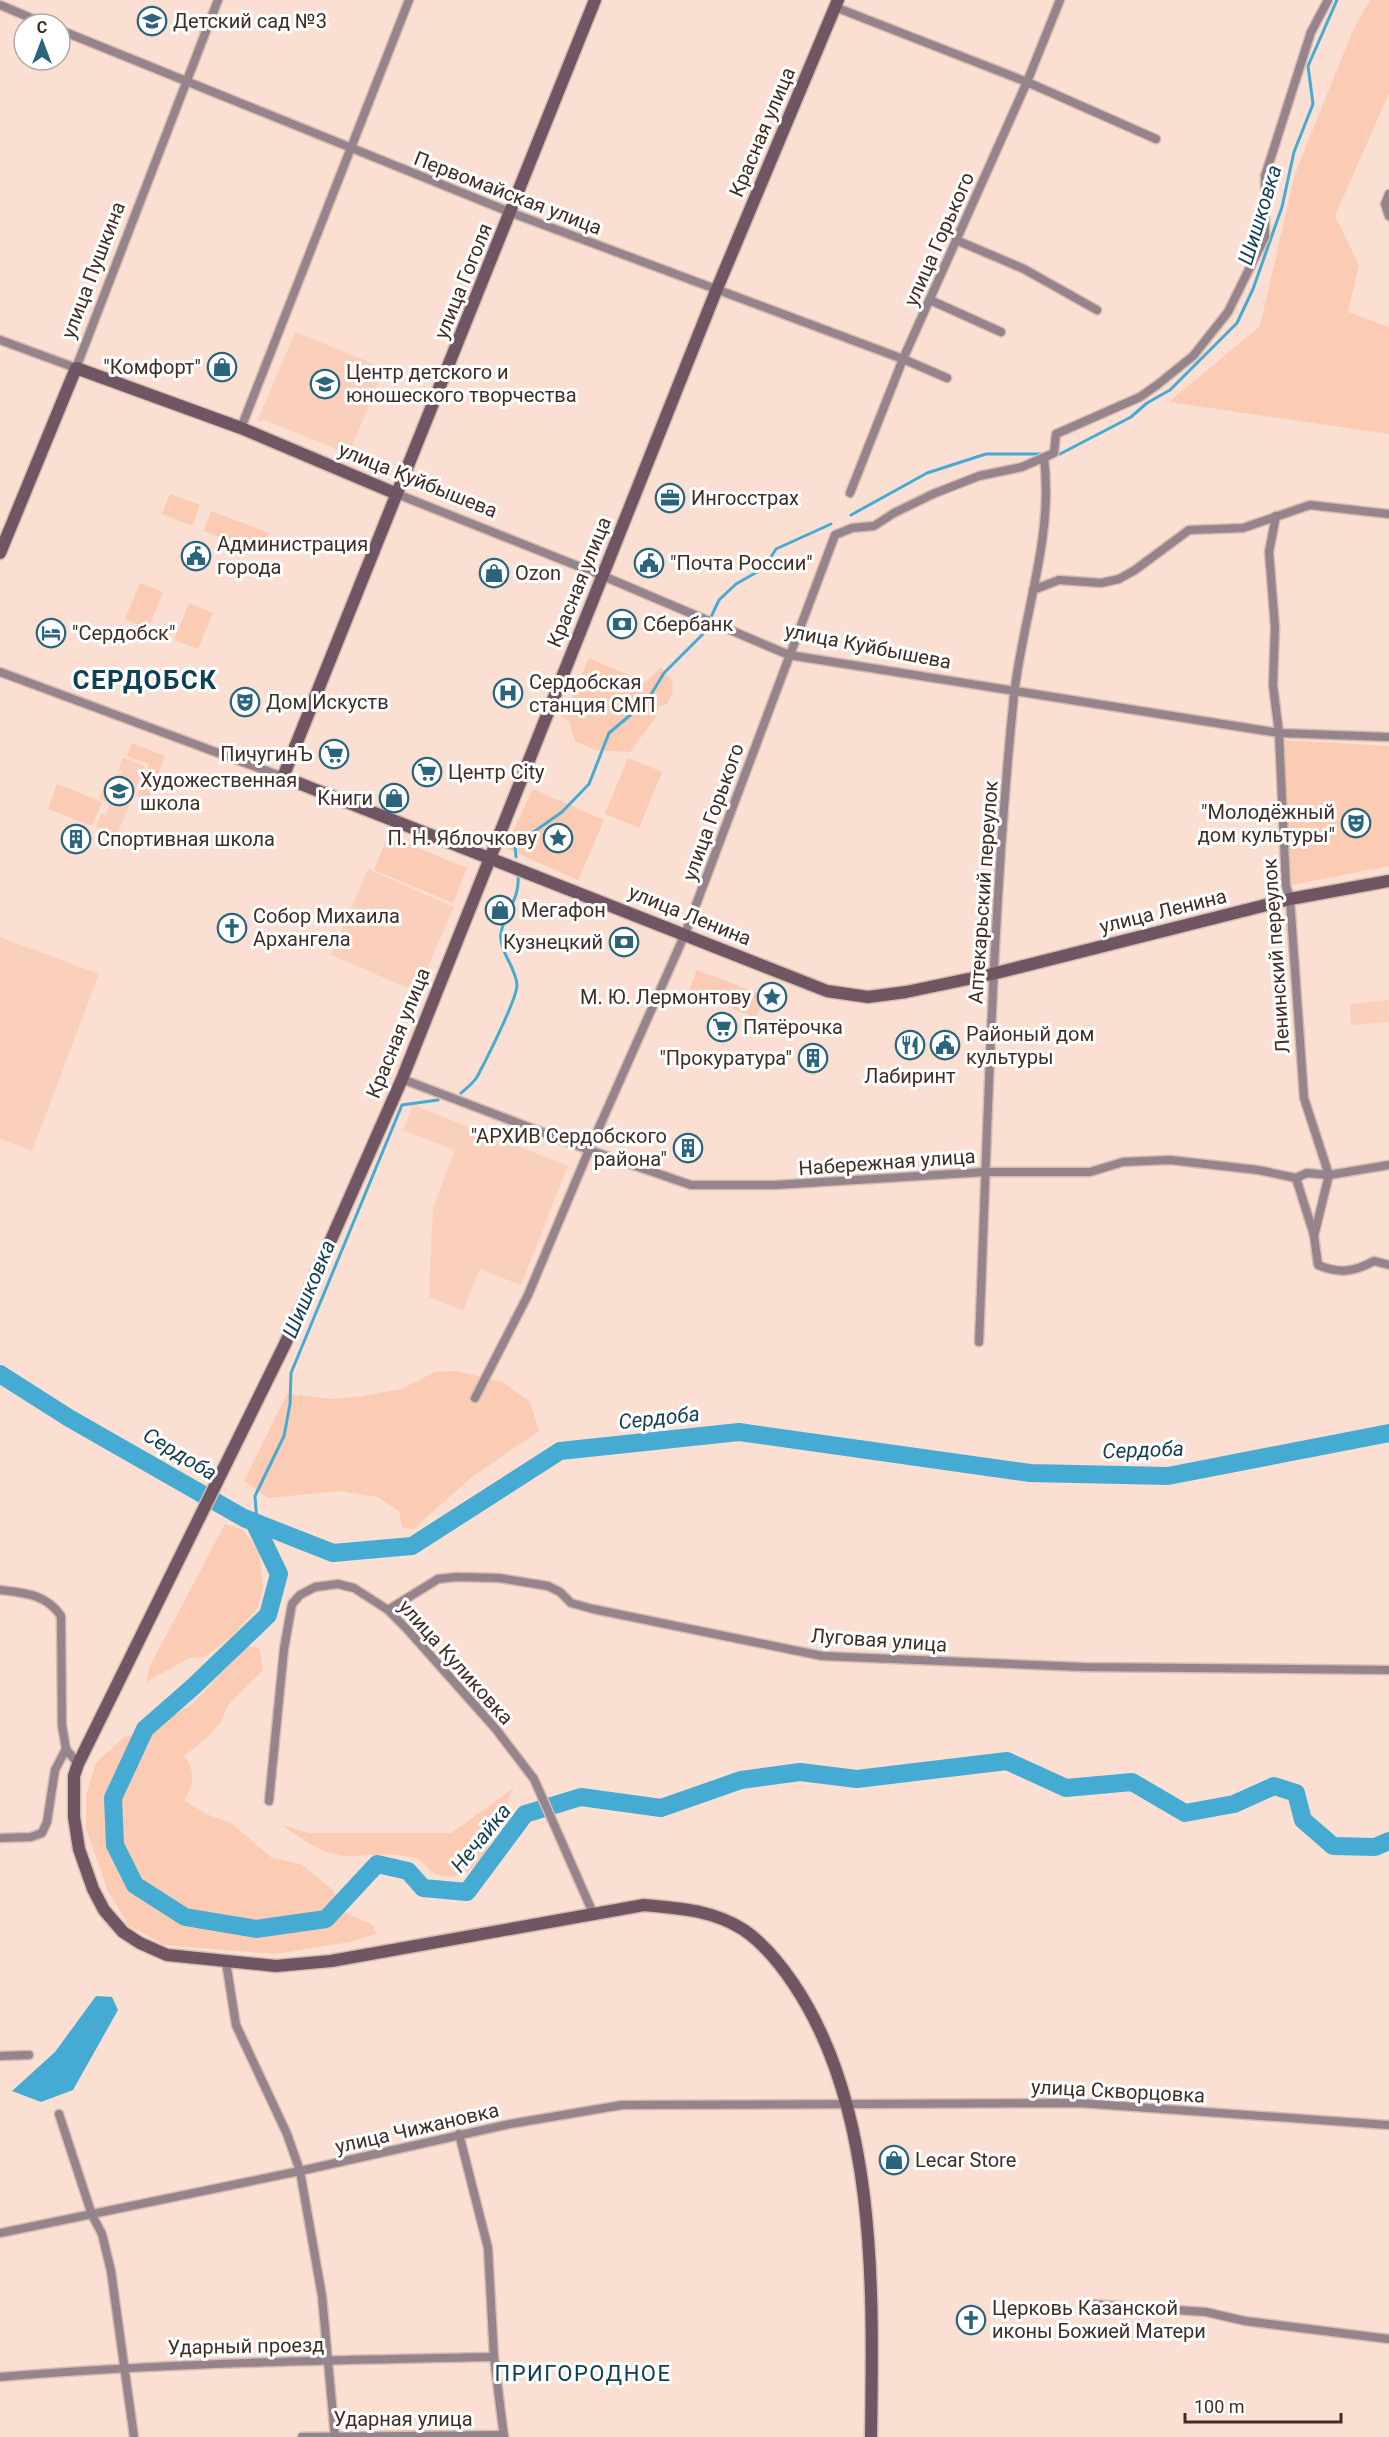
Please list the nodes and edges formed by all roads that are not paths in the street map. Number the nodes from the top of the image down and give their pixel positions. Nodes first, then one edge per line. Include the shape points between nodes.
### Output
1 (218, 0) edge
2 (409, 0) edge
3 (595, 0) edge
4 (1060, 0) edge
5 (1328, 0) edge
6 (836, 3) edge
7 (0, 5) edge
8 (17, 12) edge
9 (72, 35) edge
10 (1028, 82) junction
11 (186, 83) junction
12 (1156, 139) dead end
13 (351, 149) junction
14 (1389, 194) edge
15 (512, 213) junction
16 (1389, 216) edge
17 (956, 240) junction
18 (717, 291) junction
19 (930, 300) junction
20 (1097, 310) dead end
21 (1001, 332) dead end
22 (0, 340) edge
23 (903, 359) junction
24 (76, 368) junction
25 (947, 378) dead end
26 (241, 428) junction
27 (1044, 458) junction
28 (850, 493) dead end
29 (397, 494) junction
30 (1389, 514) edge
31 (1276, 516) junction
32 (0, 553) edge
33 (603, 576) junction
34 (1032, 590) junction
35 (789, 655) junction
36 (0, 672) edge
37 (1015, 693) junction
38 (1279, 733) junction
39 (1389, 737) edge
40 (283, 777) junction
41 (489, 856) junction
42 (1389, 881) edge
43 (1290, 899) junction
44 (685, 934) junction
45 (992, 974) junction
46 (402, 1079) junction
47 (589, 1150) junction
48 (1389, 1165) edge
49 (985, 1172) junction
50 (1329, 1175) junction
51 (1296, 1178) junction
52 (1314, 1236) junction
53 (1389, 1265) edge
54 (980, 1342) dead end
55 (475, 1398) dead end
56 (0, 1590) edge
57 (388, 1610) junction
58 (1389, 1670) edge
59 (66, 1749) junction
60 (78, 1764) junction
61 (269, 1801) dead end
62 (0, 1838) edge
63 (593, 1913) junction
64 (226, 1962) junction
65 (29, 2055) dead end
66 (0, 2056) edge
67 (846, 2104) junction
68 (59, 2114) dead end
69 (1389, 2125) edge
70 (459, 2134) junction
71 (300, 2171) junction
72 (92, 2215) junction
73 (0, 2233) edge
74 (1089, 2304) dead end
75 (1389, 2339) edge
76 (494, 2357) junction
77 (329, 2360) junction
78 (124, 2366) junction
79 (0, 2377) edge
80 (335, 2436) edge
81 (504, 2436) edge
82 (134, 2437) edge
83 (303, 2437) edge
84 (871, 2437) edge

1 - 11 street, улица Пушкина
2 - 13 street
3 - 15 street, улица Гоголя
4 - 10 street, улица Горького
5 - 27 street via 1311,32 1265,176 1265,237 1228,312 1193,356 1157,385 1140,397 1056,434 1054,453
6 - 10 street
6 - 18 street, Красная улица
7 - 8 street
9 - 11 street, Первомайская улица
10 - 12 street
10 - 17 street, улица Горького
11 - 13 street, Первомайская улица
11 - 24 street, улица Пушкина
13 - 15 street, Первомайская улица
13 - 26 street
14 - 16 street via 1385,204
15 - 18 street, Первомайская улица
15 - 29 street, улица Гоголя
17 - 19 street, улица Горького
17 - 20 street via 1024,268
18 - 23 street, Первомайская улица
18 - 33 street, Красная улица
19 - 21 street
19 - 23 street, улица Горького
22 - 24 street, улица Куйбышева
23 - 25 street, Первомайская улица
23 - 28 street, улица Горького
24 - 26 street, улица Куйбышева
24 - 32 street, улица Пушкина
26 - 29 street, улица Куйбышева
27 - 34 street, Аптекарьский переулок via 1047,479 1042,548
27 - 35 street, улица Горького via 979,476 933,494 874,526 835,535
29 - 33 street, улица Куйбышева
29 - 40 street, улица Гоголя
30 - 31 street via 1310,505
31 - 34 street via 1243,528 1189,530 1119,579 1101,583 1059,580
31 - 38 street, Ленинский переулок via 1269,552 1275,627 1273,685
33 - 35 street, улица Куйбышева
33 - 41 street, Красная улица
34 - 37 street, Аптекарьский переулок
35 - 37 street, улица Куйбышева
35 - 44 street, улица Горького
36 - 40 street, улица Ленина
37 - 38 street, улица Куйбышева
37 - 45 street, Аптекарьский переулок
38 - 39 street, улица Куйбышева
38 - 43 street, Ленинский переулок via 1286,886
40 - 41 street, улица Ленина
41 - 44 street, улица Ленина
41 - 46 street, Красная улица
42 - 43 street, улица Ленина
43 - 45 street, улица Ленина
43 - 50 street, Ленинский переулок via 1304,1098
44 - 45 street, улица Ленина via 827,992 867,997
44 - 47 street, улица Горького
45 - 49 street, Аптекарьский переулок
46 - 47 street, Набережная улица
46 - 60 street, Красная улица via 285,1344
47 - 49 street, Набережная улица via 691,1185 775,1185
47 - 55 street, улица Горького via 528,1295
48 - 50 street, Набережная улица
49 - 51 street, Набережная улица via 1090,1172 1123,1162 1170,1160
49 - 54 street, Аптекарьский переулок
50 - 51 street, Набережная улица via 1307,1173
50 - 52 street
51 - 52 street
52 - 53 street via 1318,1265 1334,1272 1358,1269 1374,1261
56 - 59 street via 47,1600 61,1616 60,1694
57 - 58 street, Луговая улица via 438,1579 499,1578 548,1586 571,1603 593,1609 822,1656 1083,1667
57 - 61 street, улица Куликовка via 354,1588 338,1584 315,1587 292,1604
57 - 63 street, улица Куликовка via 488,1720 534,1779
59 - 60 street
59 - 62 street via 55,1770 42,1833
60 - 64 street, Красная улица via 73,1791 79,1849 104,1910 123,1932 167,1955
63 - 64 street, Красная улица via 332,1961 276,1966
63 - 67 street, Красная улица via 644,1905 693,1909 745,1931 779,1964 812,2012
64 - 71 street via 236,2025
65 - 66 street
67 - 69 street, улица Скворцовка via 1079,2103
67 - 70 street, улица Чижановка via 622,2104
67 - 84 street, Красная улица via 863,2201 870,2281
68 - 72 street
70 - 71 street, улица Чижановка
70 - 76 street via 488,2248
71 - 72 street, улица Чижановка
71 - 77 street
72 - 73 street, улица Чижановка
72 - 78 street via 102,2234 111,2271
74 - 75 street via 1206,2312
76 - 77 street, Ударный проезд
76 - 81 street
77 - 78 street, Ударный проезд
77 - 80 street
78 - 79 street, Ударный проезд
78 - 82 street
80 - 81 street, Ударная улица
80 - 83 street, Ударная улица

